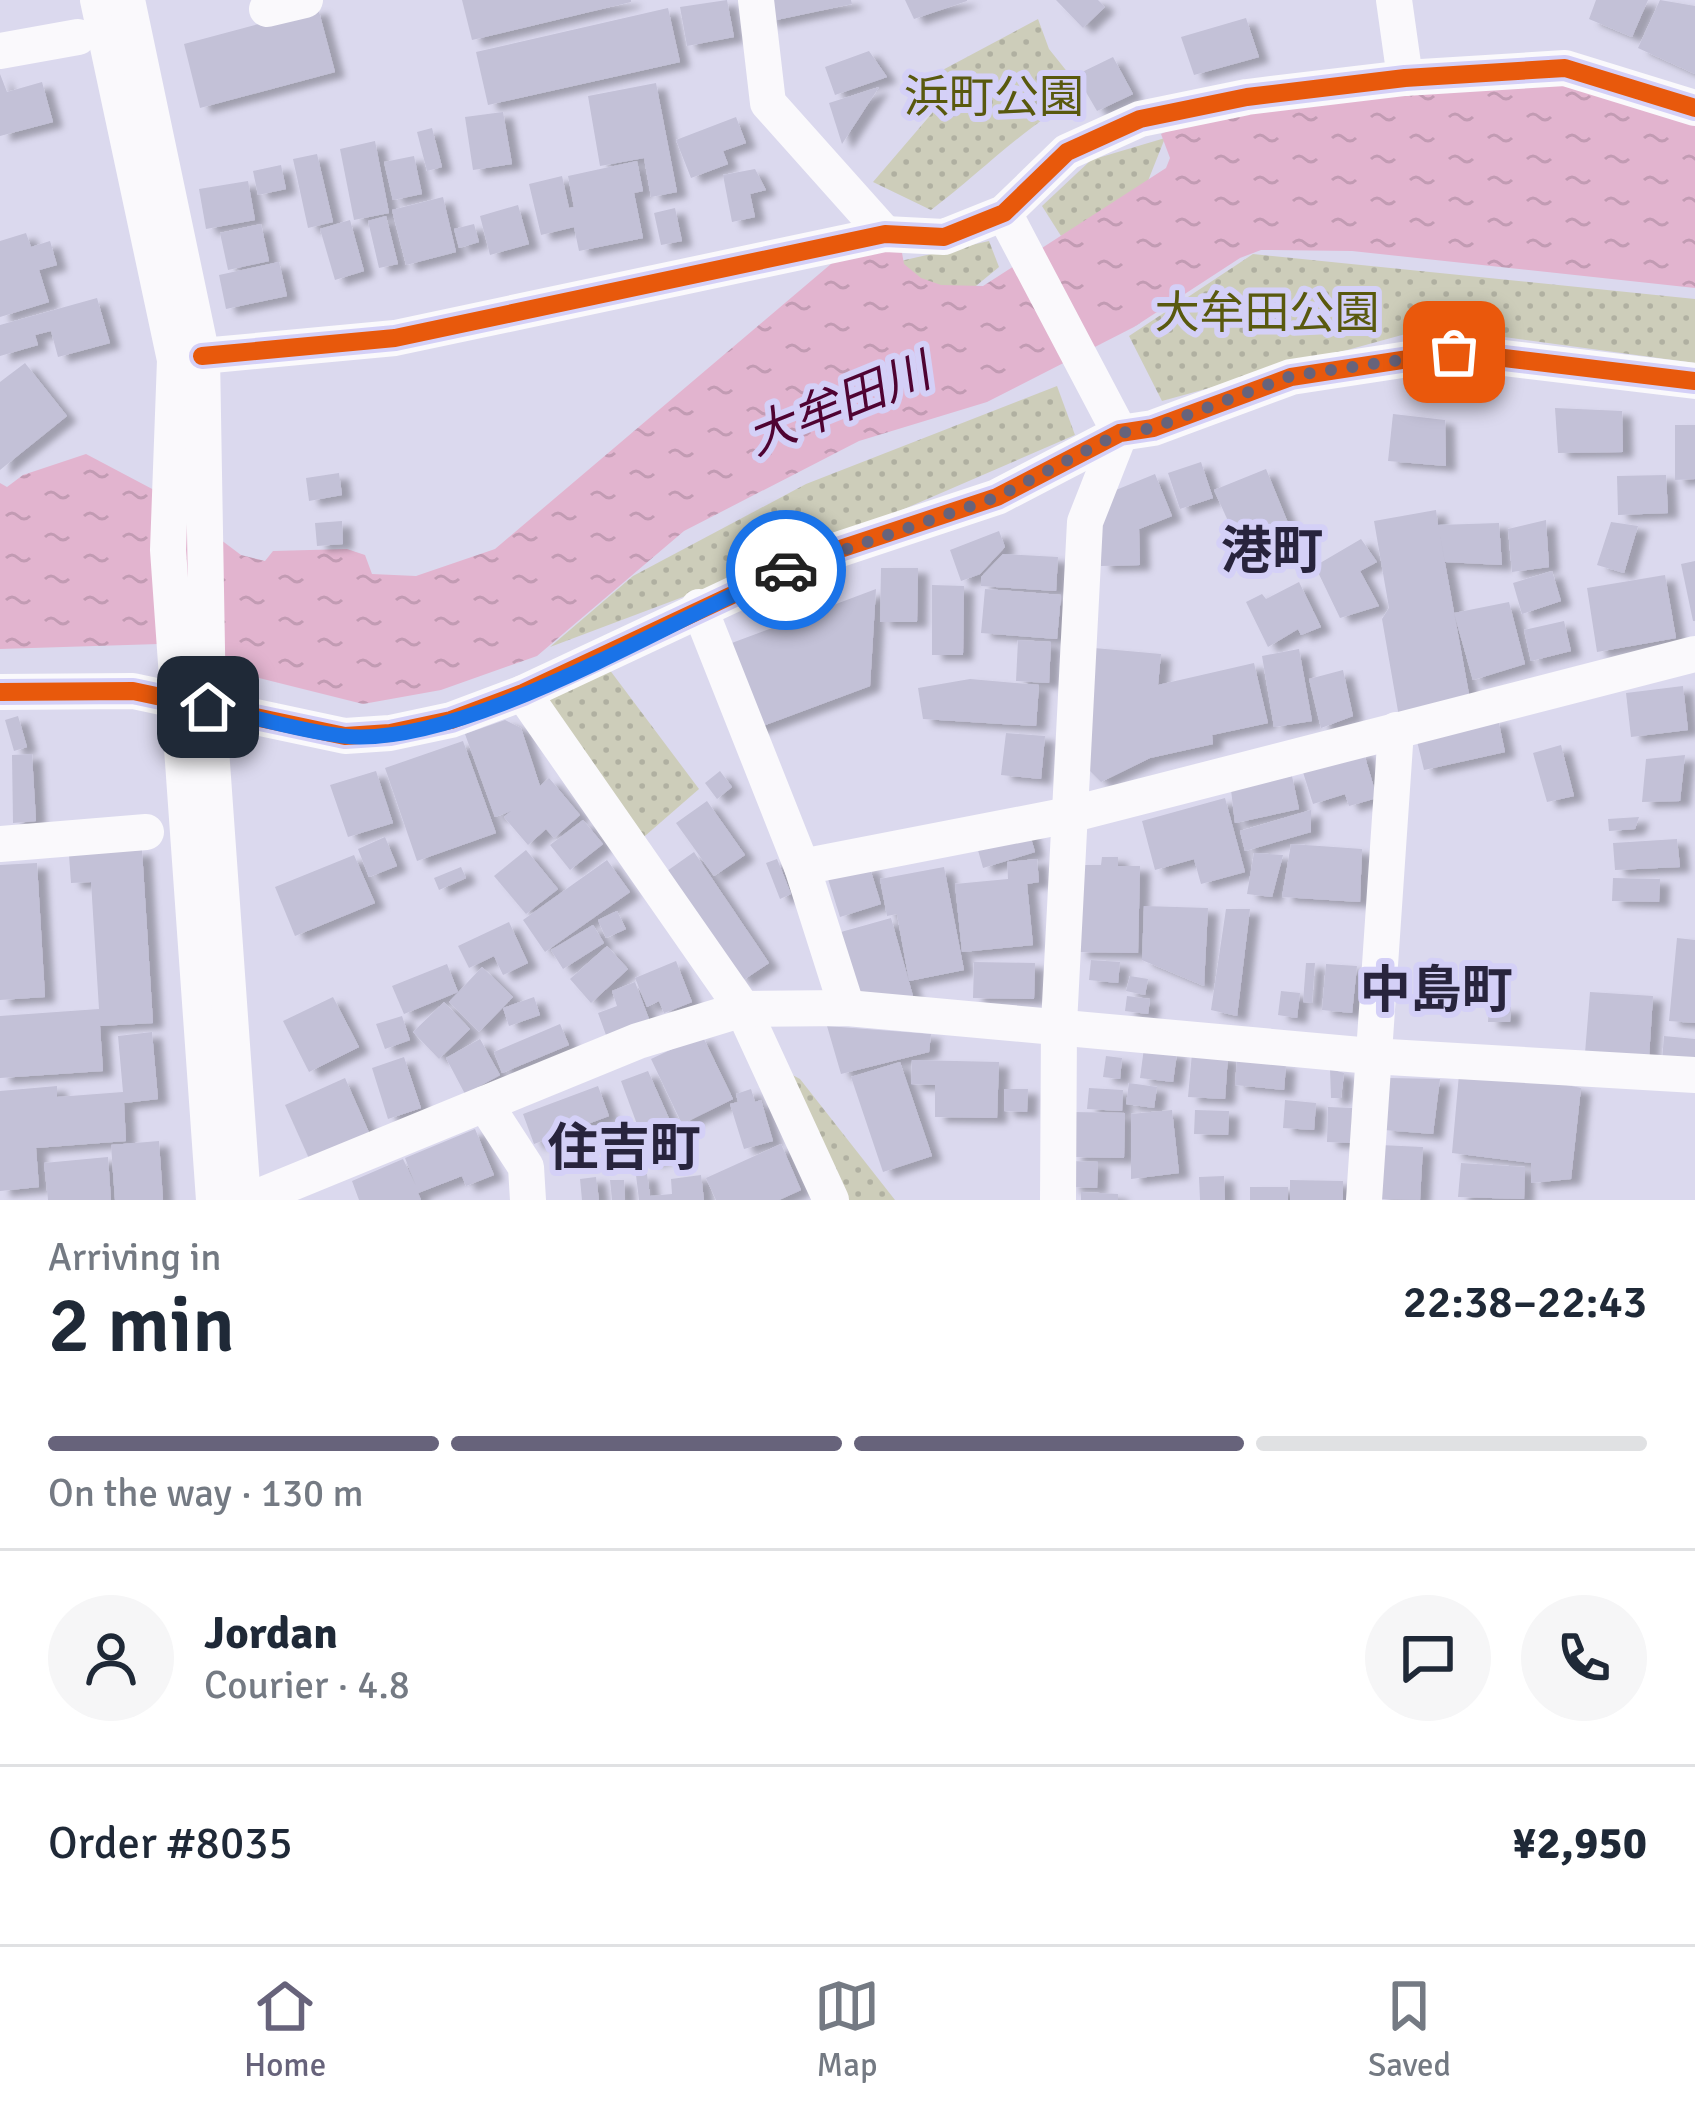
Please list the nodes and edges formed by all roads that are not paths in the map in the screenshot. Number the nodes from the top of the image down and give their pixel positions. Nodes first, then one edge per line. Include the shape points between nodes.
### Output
1 (98, 0) edge
2 (127, 0) edge
3 (305, 0) edge
4 (756, 0) edge
5 (1394, 0) edge
6 (267, 9) dead end
7 (78, 37) dead end
8 (0, 51) edge
9 (1405, 78) junction
10 (1695, 108) edge
11 (1004, 213) junction
12 (885, 234) junction
13 (202, 356) junction
14 (1695, 381) edge
15 (1120, 433) junction
16 (186, 554) junction
17 (699, 607) junction
18 (1695, 654) edge
19 (192, 687) junction
20 (0, 692) edge
21 (523, 692) junction
22 (1396, 730) junction
23 (1069, 814) junction
24 (146, 832) dead end
25 (0, 844) edge
26 (802, 867) junction
27 (847, 1008) junction
28 (743, 1009) junction
29 (1059, 1024) junction
30 (1371, 1056) junction
31 (1695, 1075) edge
32 (485, 1104) junction
33 (214, 1200) edge
34 (246, 1200) edge
35 (528, 1200) edge
36 (831, 1200) edge
37 (1058, 1200) edge
38 (1364, 1200) edge

1 - 16 street via 175,360
2 - 13 street
3 - 6 street
4 - 12 street via 768,103
5 - 9 street
7 - 8 street
9 - 10 street via 1564,68
9 - 11 street via 1139,118 1066,152
11 - 12 street via 944,237
11 - 15 street
12 - 13 street via 395,338
13 - 16 street
14 - 15 street via 1454,352 1291,376
15 - 17 street via 997,497 807,560
15 - 23 street via 1085,523
16 - 19 street
17 - 21 street
17 - 26 street
18 - 22 street
19 - 20 street
19 - 21 street via 345,736 451,720
19 - 33 street
19 - 34 street
21 - 28 street
22 - 23 street
22 - 30 street
23 - 26 street
23 - 29 street
24 - 25 street
26 - 27 street
27 - 28 street
27 - 29 street
28 - 32 street via 638,1041
28 - 36 street
29 - 30 street
29 - 37 street
30 - 31 street
30 - 38 street
32 - 34 street
32 - 35 street via 526,1167

